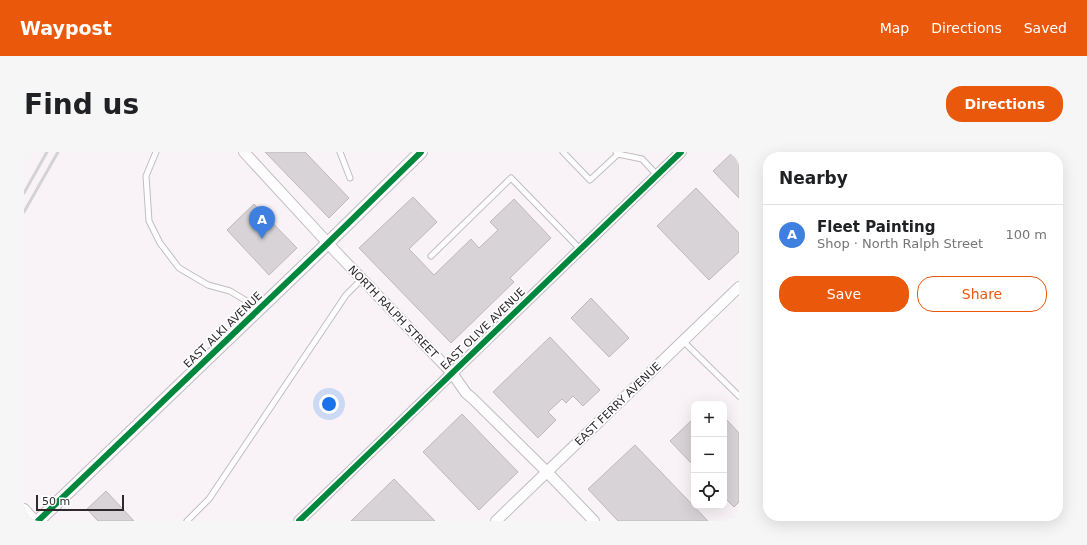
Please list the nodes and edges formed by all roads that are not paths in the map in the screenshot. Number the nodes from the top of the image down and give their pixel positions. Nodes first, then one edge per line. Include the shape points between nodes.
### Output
1 (156, 152) edge
2 (244, 152) edge
3 (340, 152) edge
4 (421, 152) edge
5 (563, 152) edge
6 (681, 152) edge
7 (617, 153) edge
8 (657, 175) junction
9 (350, 178) dead end
10 (328, 243) junction
11 (580, 249) junction
12 (431, 256) dead end
13 (362, 279) junction
14 (739, 287) edge
15 (256, 312) junction
16 (682, 341) junction
17 (452, 373) junction
18 (739, 396) edge
19 (547, 472) junction
20 (24, 509) edge
21 (37, 521) edge
22 (187, 521) edge
23 (299, 521) edge
24 (496, 521) edge
25 (594, 521) edge

1 - 15 lane via 146,176 149,220 160,243 180,268 208,285 230,291 245,300
2 - 10 street, NORTH RALPH STREET
3 - 9 lane
4 - 10 street, EAST ALKI AVENUE
5 - 7 lane via 590,180
6 - 8 street, EAST OLIVE AVENUE
7 - 8 lane via 642,159
8 - 11 street, EAST OLIVE AVENUE
10 - 13 street, NORTH RALPH STREET
10 - 15 street, EAST ALKI AVENUE
11 - 12 lane via 512,178
11 - 17 street, EAST OLIVE AVENUE
13 - 17 street, NORTH RALPH STREET
13 - 22 lane via 346,295 209,499
14 - 16 street, EAST FERRY AVENUE
15 - 21 street, EAST ALKI AVENUE
16 - 18 lane
16 - 19 street, EAST FERRY AVENUE
17 - 19 street, NORTH RALPH STREET via 466,393
17 - 23 street, EAST OLIVE AVENUE
19 - 24 street, EAST FERRY AVENUE
19 - 25 street, NORTH RALPH STREET
20 - 21 street

